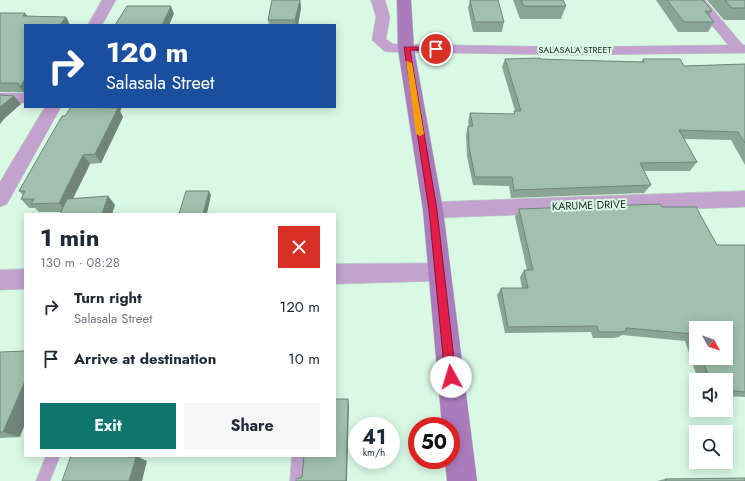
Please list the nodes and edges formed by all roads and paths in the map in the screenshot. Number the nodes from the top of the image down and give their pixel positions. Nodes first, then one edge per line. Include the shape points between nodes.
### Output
1 (109, 0) edge
2 (378, 0) edge
3 (404, 0) edge
4 (698, 0) edge
5 (96, 24) edge
6 (406, 48) junction
7 (742, 49) edge
8 (0, 98) edge
9 (24, 98) edge
10 (52, 108) edge
11 (0, 199) edge
12 (745, 199) edge
13 (433, 210) junction
14 (440, 272) junction
15 (336, 274) edge
16 (24, 279) edge
17 (0, 280) edge
18 (53, 457) edge
19 (299, 457) edge
20 (43, 481) edge
21 (297, 481) edge
22 (462, 481) edge

1 - 5 street
2 - 6 street, SALASALA STREET via 383,17 380,40 389,48
3 - 6 main road
4 - 7 street
6 - 7 street, SALASALA STREET via 571,51
6 - 13 main road
8 - 9 street
10 - 11 street
12 - 13 street, KARUME DRIVE
13 - 14 main road
14 - 15 street
14 - 22 main road
16 - 17 street
18 - 20 lane
19 - 21 lane

